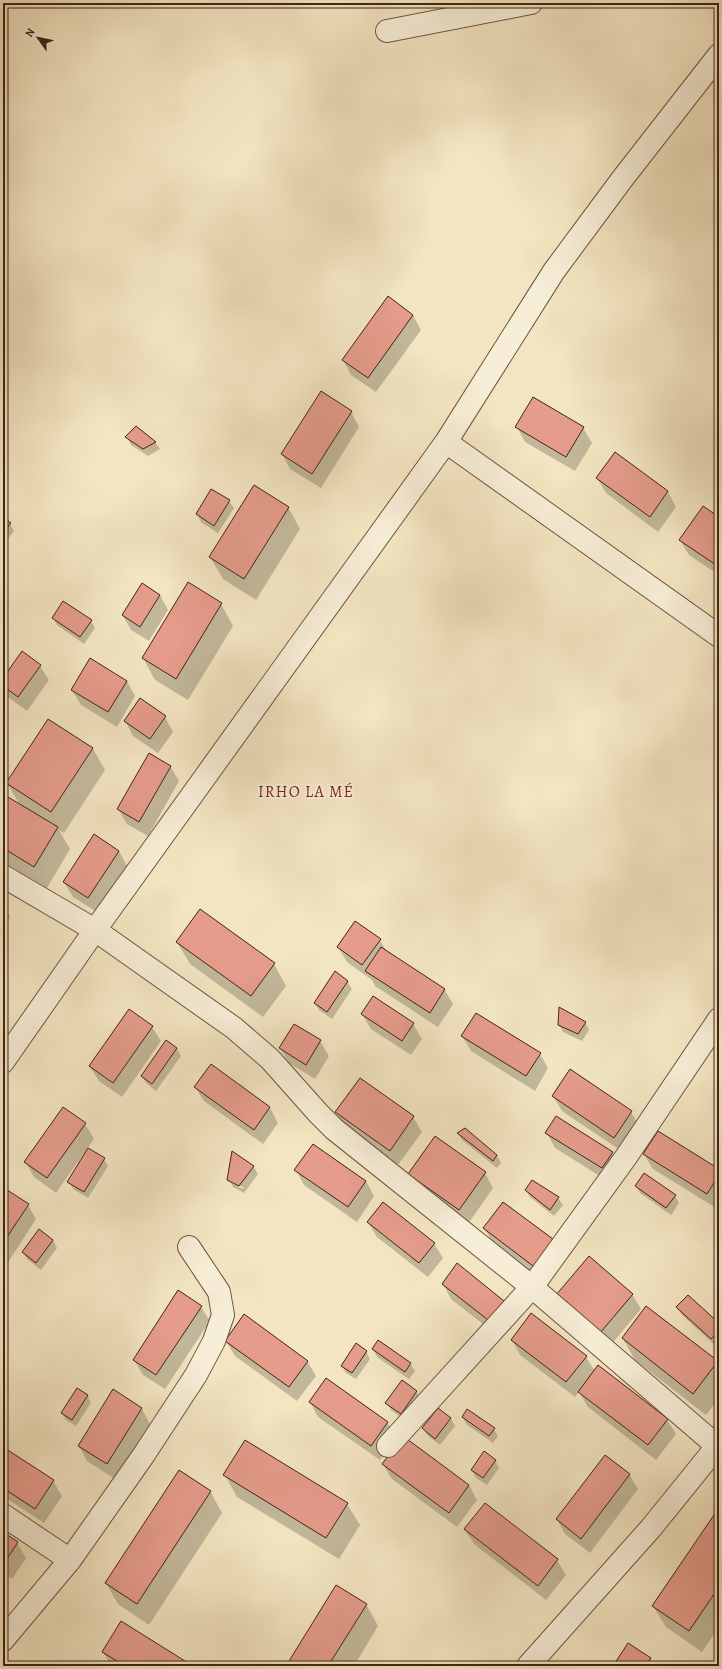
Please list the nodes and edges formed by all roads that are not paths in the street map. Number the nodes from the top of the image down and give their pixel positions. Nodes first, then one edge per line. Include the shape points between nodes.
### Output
1 (531, 3) edge
2 (386, 31) dead end
3 (719, 55) edge
4 (446, 442) junction
5 (719, 636) edge
6 (3, 876) edge
7 (95, 930) junction
8 (719, 1019) edge
9 (3, 1062) edge
10 (190, 1247) dead end
11 (532, 1287) junction
12 (718, 1445) edge
13 (388, 1446) dead end
14 (3, 1515) edge
15 (70, 1560) junction
16 (3, 1640) edge
17 (528, 1666) edge

1 - 2 street
3 - 4 street via 554,271
4 - 5 street
4 - 7 street
6 - 7 street
7 - 9 street
7 - 11 street via 234,1028 270,1059 334,1129
8 - 11 street via 626,1157
10 - 15 street via 219,1292 223,1315 214,1341 196,1375 147,1450
11 - 12 street
11 - 13 street
12 - 17 street via 651,1528
14 - 15 street
15 - 16 street

